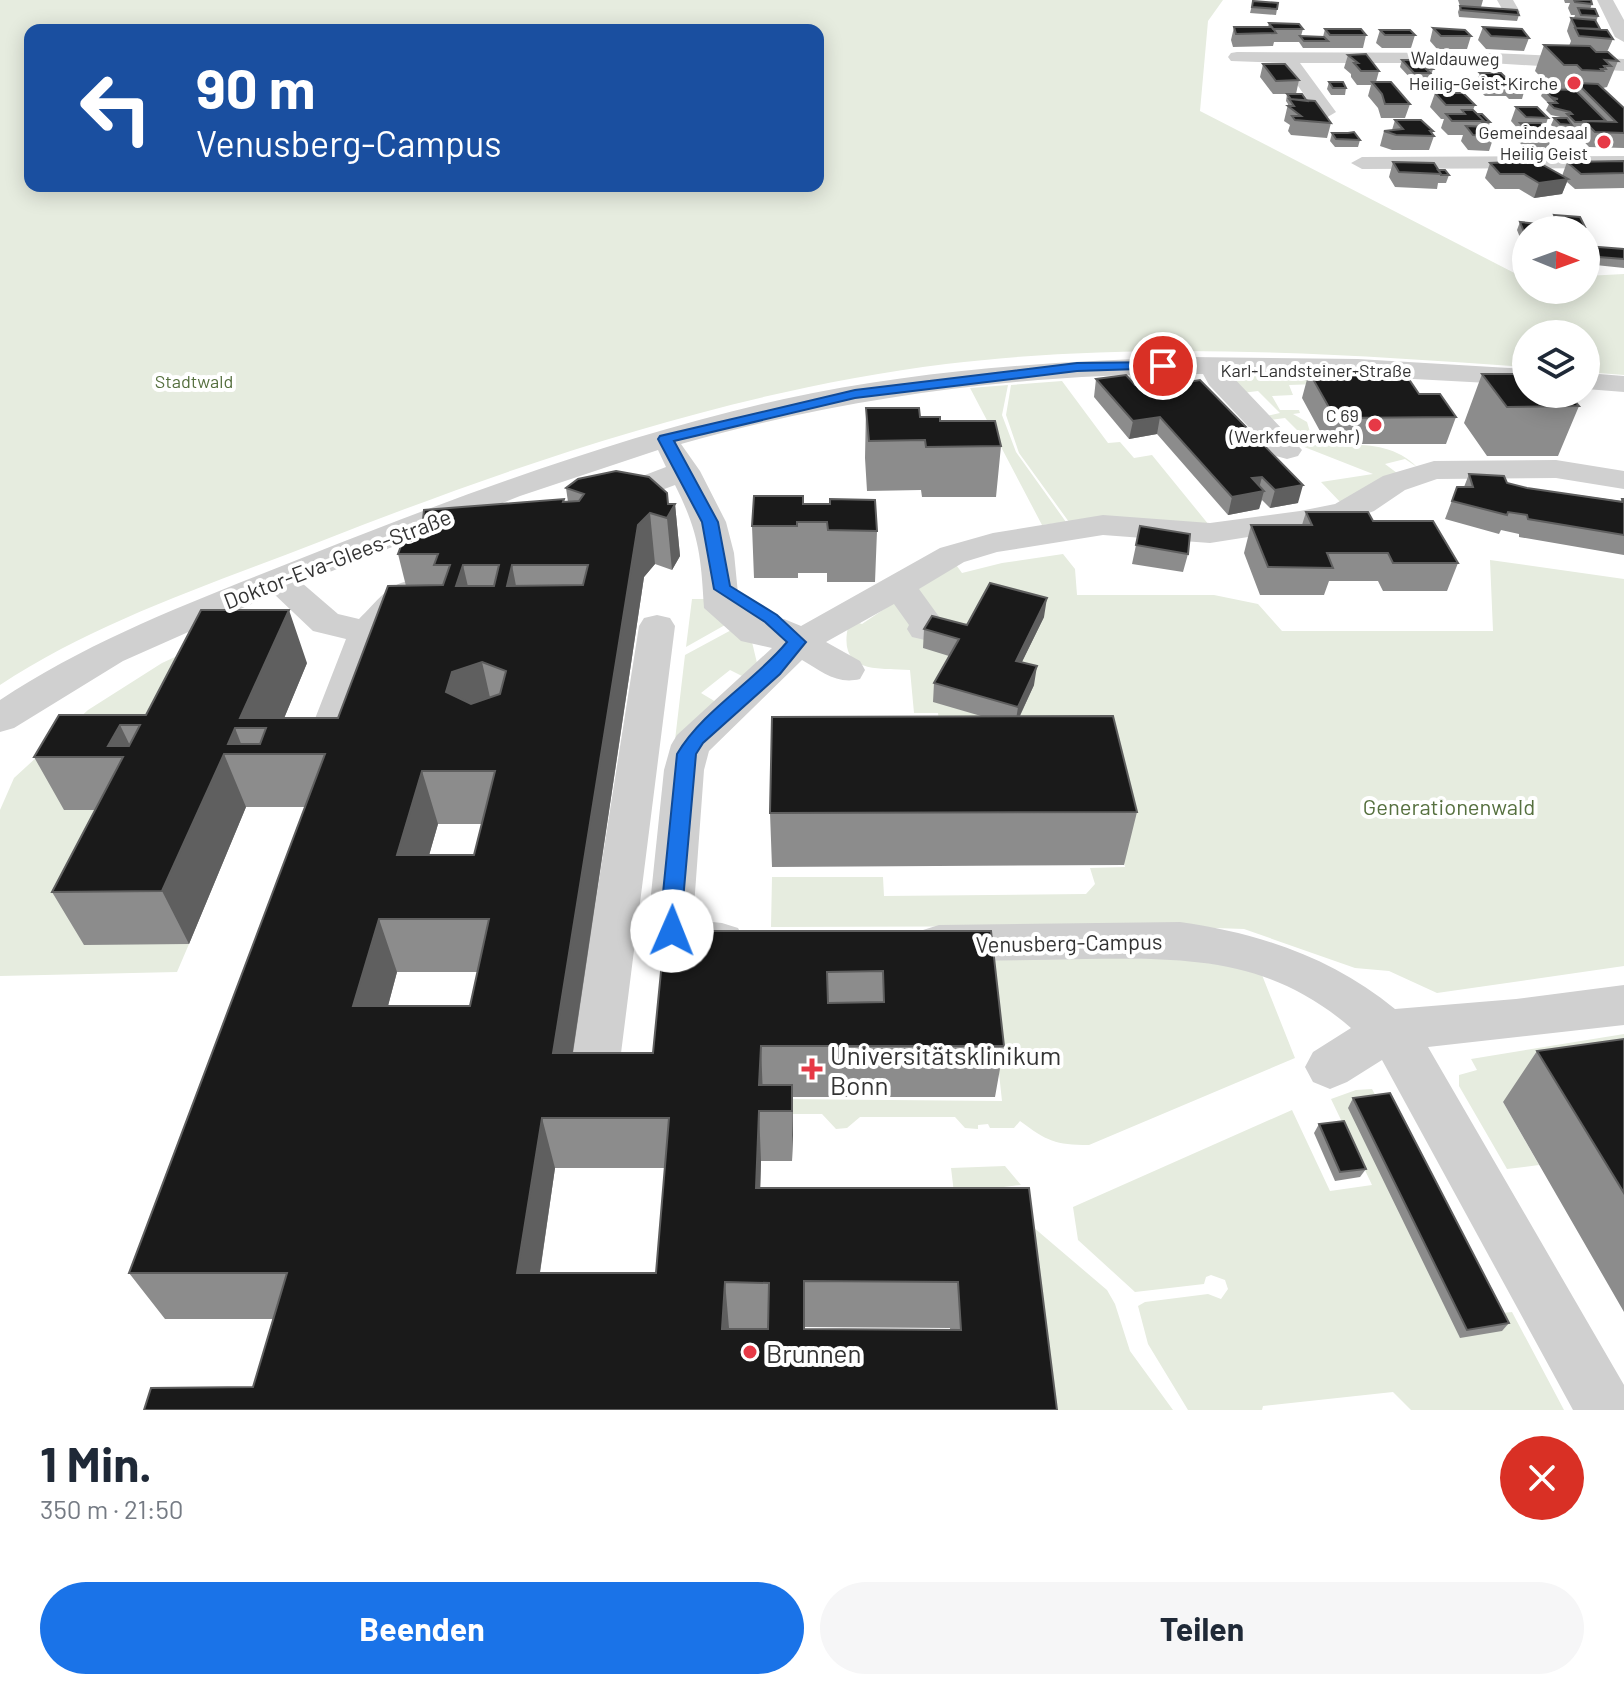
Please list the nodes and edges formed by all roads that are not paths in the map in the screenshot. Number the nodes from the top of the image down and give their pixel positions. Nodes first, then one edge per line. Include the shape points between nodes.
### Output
1 (1605, 0) edge
2 (1624, 37) edge
3 (1237, 57) dead end
4 (1287, 57) junction
5 (1624, 65) edge
6 (1326, 112) edge
7 (1624, 162) edge
8 (1362, 163) dead end
9 (1213, 366) junction
10 (1512, 376) edge
11 (1600, 382) edge
12 (1624, 384) edge
13 (665, 439) junction
14 (1287, 450) dead end
15 (685, 471) junction
16 (1624, 480) edge
17 (583, 509) edge
18 (424, 565) edge
19 (279, 580) junction
20 (899, 586) junction
21 (657, 626) dead end
22 (925, 629) edge
23 (366, 632) junction
24 (797, 642) junction
25 (847, 670) dead end
26 (0, 719) edge
27 (324, 747) edge
28 (755, 943) edge
29 (897, 943) edge
30 (1624, 1005) edge
31 (1388, 1030) junction
32 (1330, 1067) dead end
33 (593, 1077) edge
34 (1606, 1390) edge

1 - 2 street
3 - 4 street, Waldauweg
4 - 5 street, Waldauweg via 1479,57
4 - 6 street
7 - 8 street
9 - 10 street, Karl-Landsteiner-Straße
9 - 13 street, Doktor-Eva-Glees-Straße via 1077,367 998,374 855,394
9 - 14 street, Karl-Landsteiner-Straße via 1219,379
11 - 12 street
13 - 15 street
13 - 19 street, Doktor-Eva-Glees-Straße
15 - 17 street
15 - 24 street via 710,522 722,608 754,633
16 - 20 street via 1556,469 1434,470 1394,483 1344,512 1210,533 1103,525 993,543 952,555
18 - 23 street via 408,593
19 - 23 street via 326,623
19 - 26 street, Doktor-Eva-Glees-Straße via 125,643
20 - 22 street
20 - 24 street
21 - 33 street
23 - 27 street
24 - 25 street
24 - 28 street via 696,738 686,754 672,931 684,939
29 - 31 street, Venusberg-Campus via 1219,944 1275,961 1329,988
30 - 31 street
31 - 32 street
31 - 34 street, Venusberg-Campus

